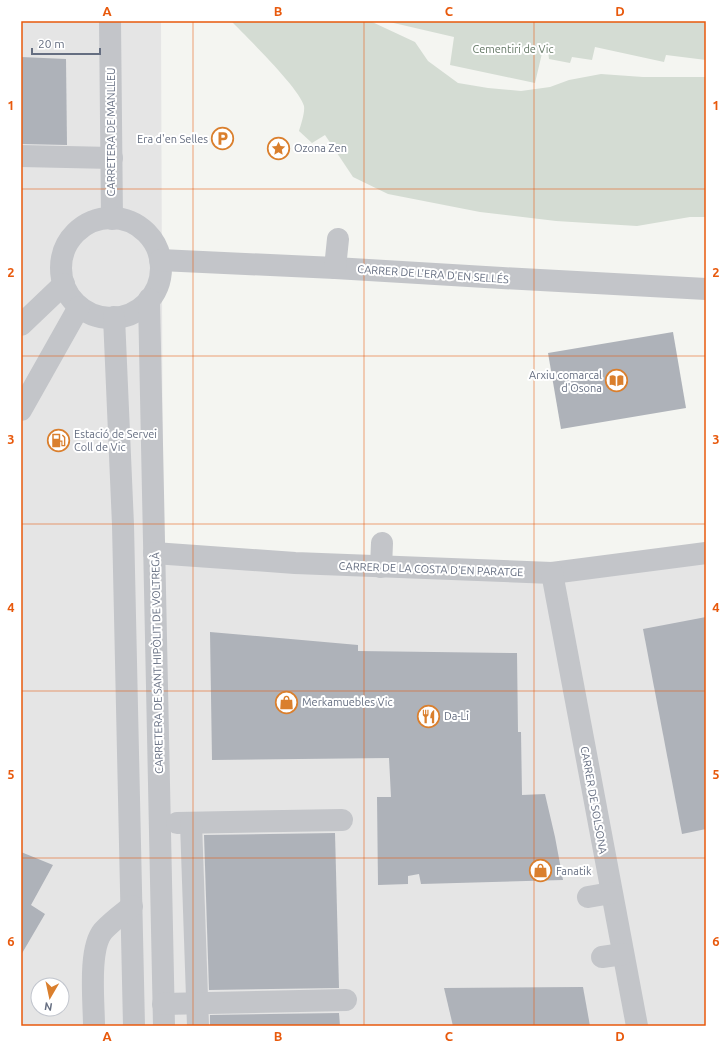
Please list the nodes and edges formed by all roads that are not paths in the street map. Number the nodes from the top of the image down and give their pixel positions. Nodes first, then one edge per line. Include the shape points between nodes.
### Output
1 (110, 21) edge
2 (21, 156) edge
3 (112, 158) junction
4 (112, 219) junction
5 (338, 239) dead end
6 (160, 260) junction
7 (335, 268) junction
8 (64, 284) junction
9 (706, 289) edge
10 (149, 299) junction
11 (78, 307) junction
12 (114, 317) junction
13 (21, 325) edge
14 (27, 392) edge
15 (21, 410) edge
16 (382, 543) dead end
17 (154, 553) junction
18 (706, 553) edge
19 (382, 567) junction
20 (552, 573) junction
21 (155, 583) junction
22 (126, 616) junction
23 (342, 820) dead end
24 (191, 823) junction
25 (160, 824) junction
26 (611, 893) junction
27 (588, 897) dead end
28 (132, 906) junction
29 (346, 1000) dead end
30 (198, 1003) junction
31 (163, 1004) junction
32 (94, 1026) edge
33 (134, 1026) edge
34 (164, 1026) edge
35 (198, 1026) edge
36 (637, 1026) edge

1 - 3 street, CARRETERA DE MANLLEU
2 - 3 street
3 - 4 street, CARRETERA DE MANLLEU
4 - 6 street via 129,222 143,230 154,244
4 - 8 street via 95,221 79,229 68,242 62,259
5 - 7 street
6 - 7 street, CARRER DE L'ERA D'EN SELLÉS
6 - 10 street via 157,285
7 - 9 street, CARRER DE L'ERA D'EN SELLÉS
8 - 11 street
8 - 13 street
10 - 12 street via 137,310
10 - 17 street, CARRETERA DE SANT HIPÒLIT DE VOLTREGÀ
11 - 12 street via 97,316
11 - 14 street
12 - 22 street
14 - 15 street
16 - 19 street
17 - 19 street, CARRER DE LA COSTA D'EN PARATGE
17 - 21 street, CARRETERA DE SANT HIPÒLIT DE VOLTREGÀ
18 - 20 street, CARRER DE LA COSTA D'EN PARATGE
19 - 20 street, CARRER DE LA COSTA D'EN PARATGE
20 - 26 street, CARRER DE SOLSONA
21 - 22 street
21 - 25 street, CARRETERA DE SANT HIPÒLIT DE VOLTREGÀ
22 - 28 street
23 - 24 street
24 - 25 street
24 - 30 street
25 - 31 street, CARRETERA DE SANT HIPÒLIT DE VOLTREGÀ
26 - 27 street
26 - 36 street, CARRER DE SOLSONA via 612,956
28 - 32 street via 103,932 96,948 93,970
28 - 33 street
29 - 30 street
30 - 31 street
30 - 35 street
31 - 34 street, CARRETERA DE SANT HIPÒLIT DE VOLTREGÀ

